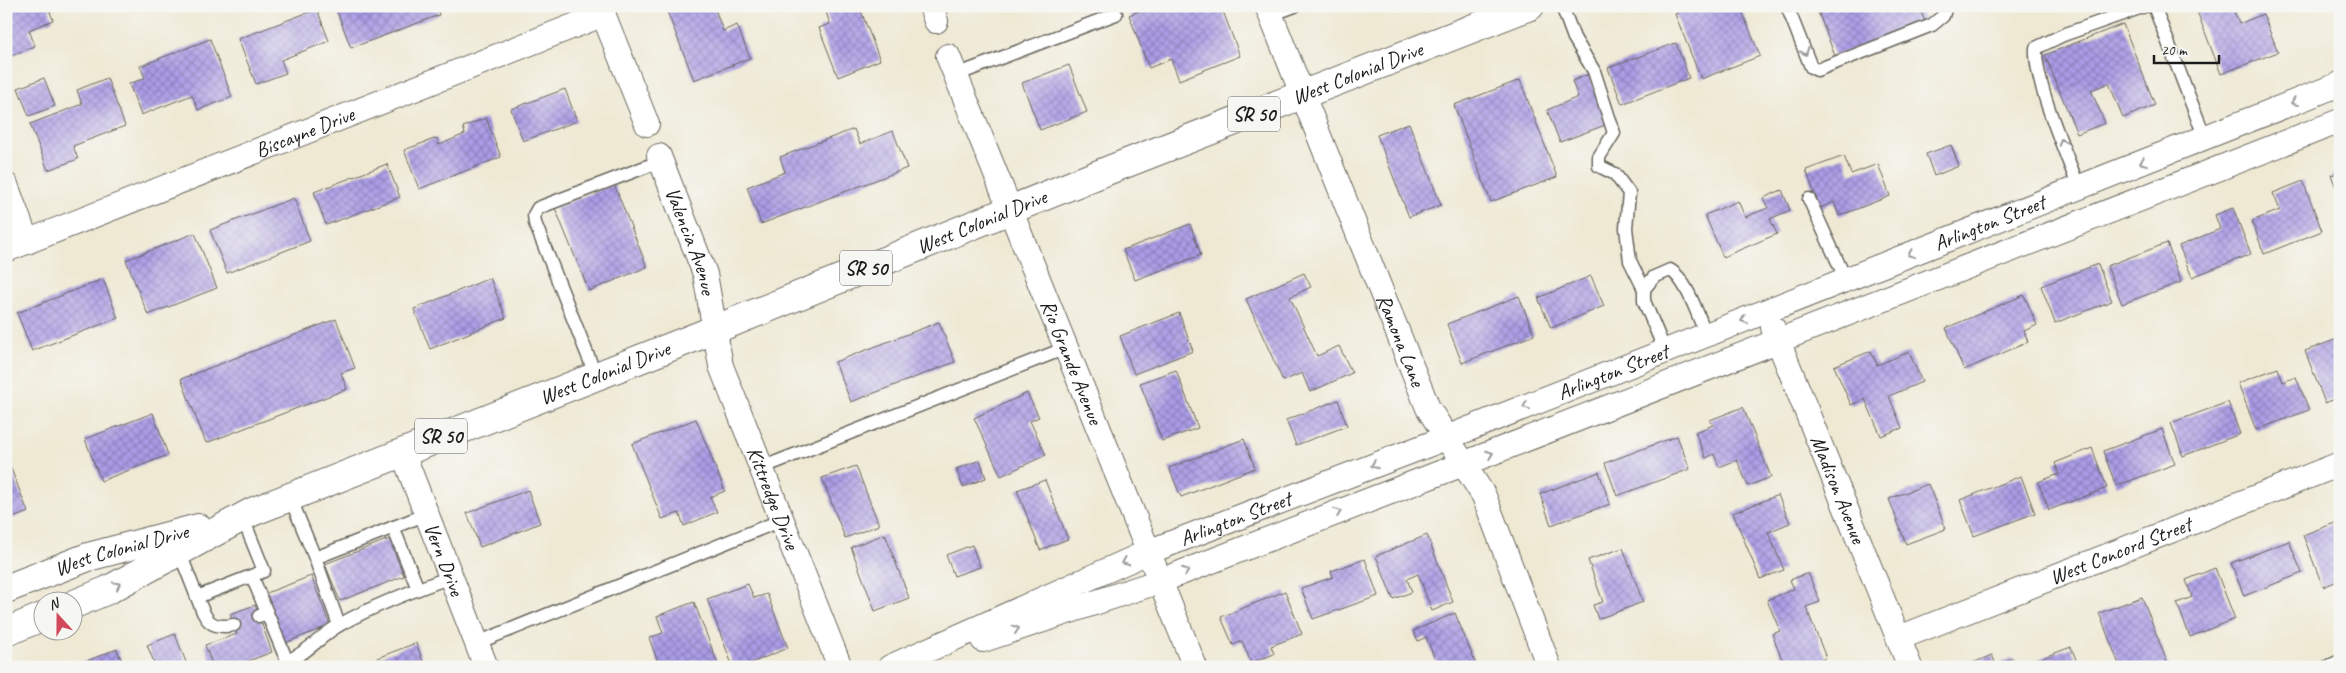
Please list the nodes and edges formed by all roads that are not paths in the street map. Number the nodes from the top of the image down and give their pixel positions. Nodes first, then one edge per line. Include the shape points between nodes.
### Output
1 (1295, 6) edge
2 (1530, 6) edge
3 (1562, 6) edge
4 (1787, 6) edge
5 (1946, 6) edge
6 (2146, 6) edge
7 (2154, 6) edge
8 (602, 10) edge
9 (1269, 11) edge
10 (1116, 14) dead end
11 (952, 65) joint
12 (2340, 84) edge
13 (1302, 95) junction
14 (2340, 121) edge
15 (647, 124) dead end
16 (2205, 138) junction
17 (660, 158) joint
18 (6, 184) edge
19 (2079, 188) junction
20 (1809, 199) dead end
21 (1010, 209) junction
22 (17, 246) edge
23 (1846, 280) junction
24 (1644, 289) junction
25 (1767, 311) junction
26 (716, 329) junction
27 (1706, 335) junction
28 (1779, 341) junction
29 (1066, 348) junction
30 (1664, 351) junction
31 (596, 376) junction
32 (1446, 438) junction
33 (402, 451) junction
34 (1463, 464) junction
35 (2340, 464) edge
36 (761, 468) junction
37 (290, 496) junction
38 (426, 514) junction
39 (240, 517) junction
40 (782, 520) junction
41 (394, 527) junction
42 (179, 551) junction
43 (1148, 552) junction
44 (315, 558) junction
45 (252, 576) junction
46 (451, 577) junction
47 (1160, 581) junction
48 (6, 589) edge
49 (418, 589) junction
50 (196, 597) junction
51 (82, 601) edge
52 (32, 621) edge
53 (234, 625) dead end
54 (339, 625) junction
55 (6, 632) edge
56 (1899, 638) junction
57 (477, 643) junction
58 (2340, 662) edge
59 (286, 664) edge
60 (486, 667) edge
61 (840, 667) edge
62 (890, 667) edge
63 (904, 667) edge
64 (1195, 667) edge
65 (1549, 667) edge
66 (1910, 667) edge
67 (2327, 667) edge

1 - 9 lane
2 - 13 highway, West Colonial Drive / SR 50
3 - 24 lane via 1574,38 1594,71 1614,133 1598,157 1599,166 1615,174 1629,193 1626,228 1630,262
4 -> 5 lane via 1810,67 1817,70 1932,25 1943,16
19 -> 6 lane via 2050,110 2035,61 2036,48 2063,35
7 - 16 lane
8 - 15 street
8 - 22 street, Biscayne Drive
9 - 13 street, Ramona Lane
10 - 11 lane
11 - 21 street, Rio Grande Avenue
12 -> 16 street, Arlington Street
13 - 21 highway, West Colonial Drive / SR 50
13 - 32 street, Ramona Lane via 1428,408
14 - 28 street, Arlington Street
16 -> 19 street, Arlington Street
17 - 26 street, Valencia Avenue via 705,274
17 - 31 lane via 538,208 534,215
18 - 22 street
19 -> 23 street, Arlington Street
20 - 23 lane
21 - 26 highway, West Colonial Drive / SR 50
21 - 29 street, Rio Grande Avenue
23 - 25 street, Arlington Street
24 - 27 lane via 1654,277 1670,270 1677,274
24 - 30 lane via 1644,301
25 -> 27 street, Arlington Street
25 - 28 street, Madison Avenue
26 - 31 highway, West Colonial Drive / SR 50
26 - 36 street, Kittredge Drive via 721,366
27 - 30 street, Arlington Street
34 -> 28 street, Arlington Street
28 - 56 street, Madison Avenue
29 - 36 lane
29 - 43 street, Rio Grande Avenue
30 -> 32 street, Arlington Street
31 - 33 highway, West Colonial Drive / SR 50
32 - 34 street, Ramona Lane
32 -> 43 street, Arlington Street
33 - 37 highway, West Colonial Drive / SR 50
33 - 38 street, Vern Drive
47 -> 34 street, Arlington Street
34 - 65 street, Ramona Lane via 1484,496
35 - 56 street, West Concord Street
36 - 40 street, Kittredge Drive
37 - 39 highway, West Colonial Drive / SR 50
37 - 44 lane
38 - 41 lane
38 - 46 street, Vern Drive
39 - 42 highway, West Colonial Drive / SR 50
39 - 45 lane via 264,571
39 - 48 highway, West Colonial Drive / SR 50 via 88,557
40 - 57 lane
40 - 61 street, Kittredge Drive
41 - 44 lane
41 - 49 lane
42 - 50 lane
51 -> 42 highway, West Colonial Drive / SR 50
43 - 47 street, Rio Grande Avenue
43 -> 62 street, Arlington Street
44 - 54 lane
45 - 50 lane
45 - 59 lane via 263,615
46 - 49 lane
46 - 57 street, Vern Drive
63 -> 47 street, Arlington Street
47 - 64 street, Rio Grande Avenue
49 - 54 lane
50 - 53 lane via 210,623 220,628
52 - 55 highway
54 - 59 lane
56 - 66 street, Madison Avenue
57 - 60 street, Vern Drive
58 - 67 lane

